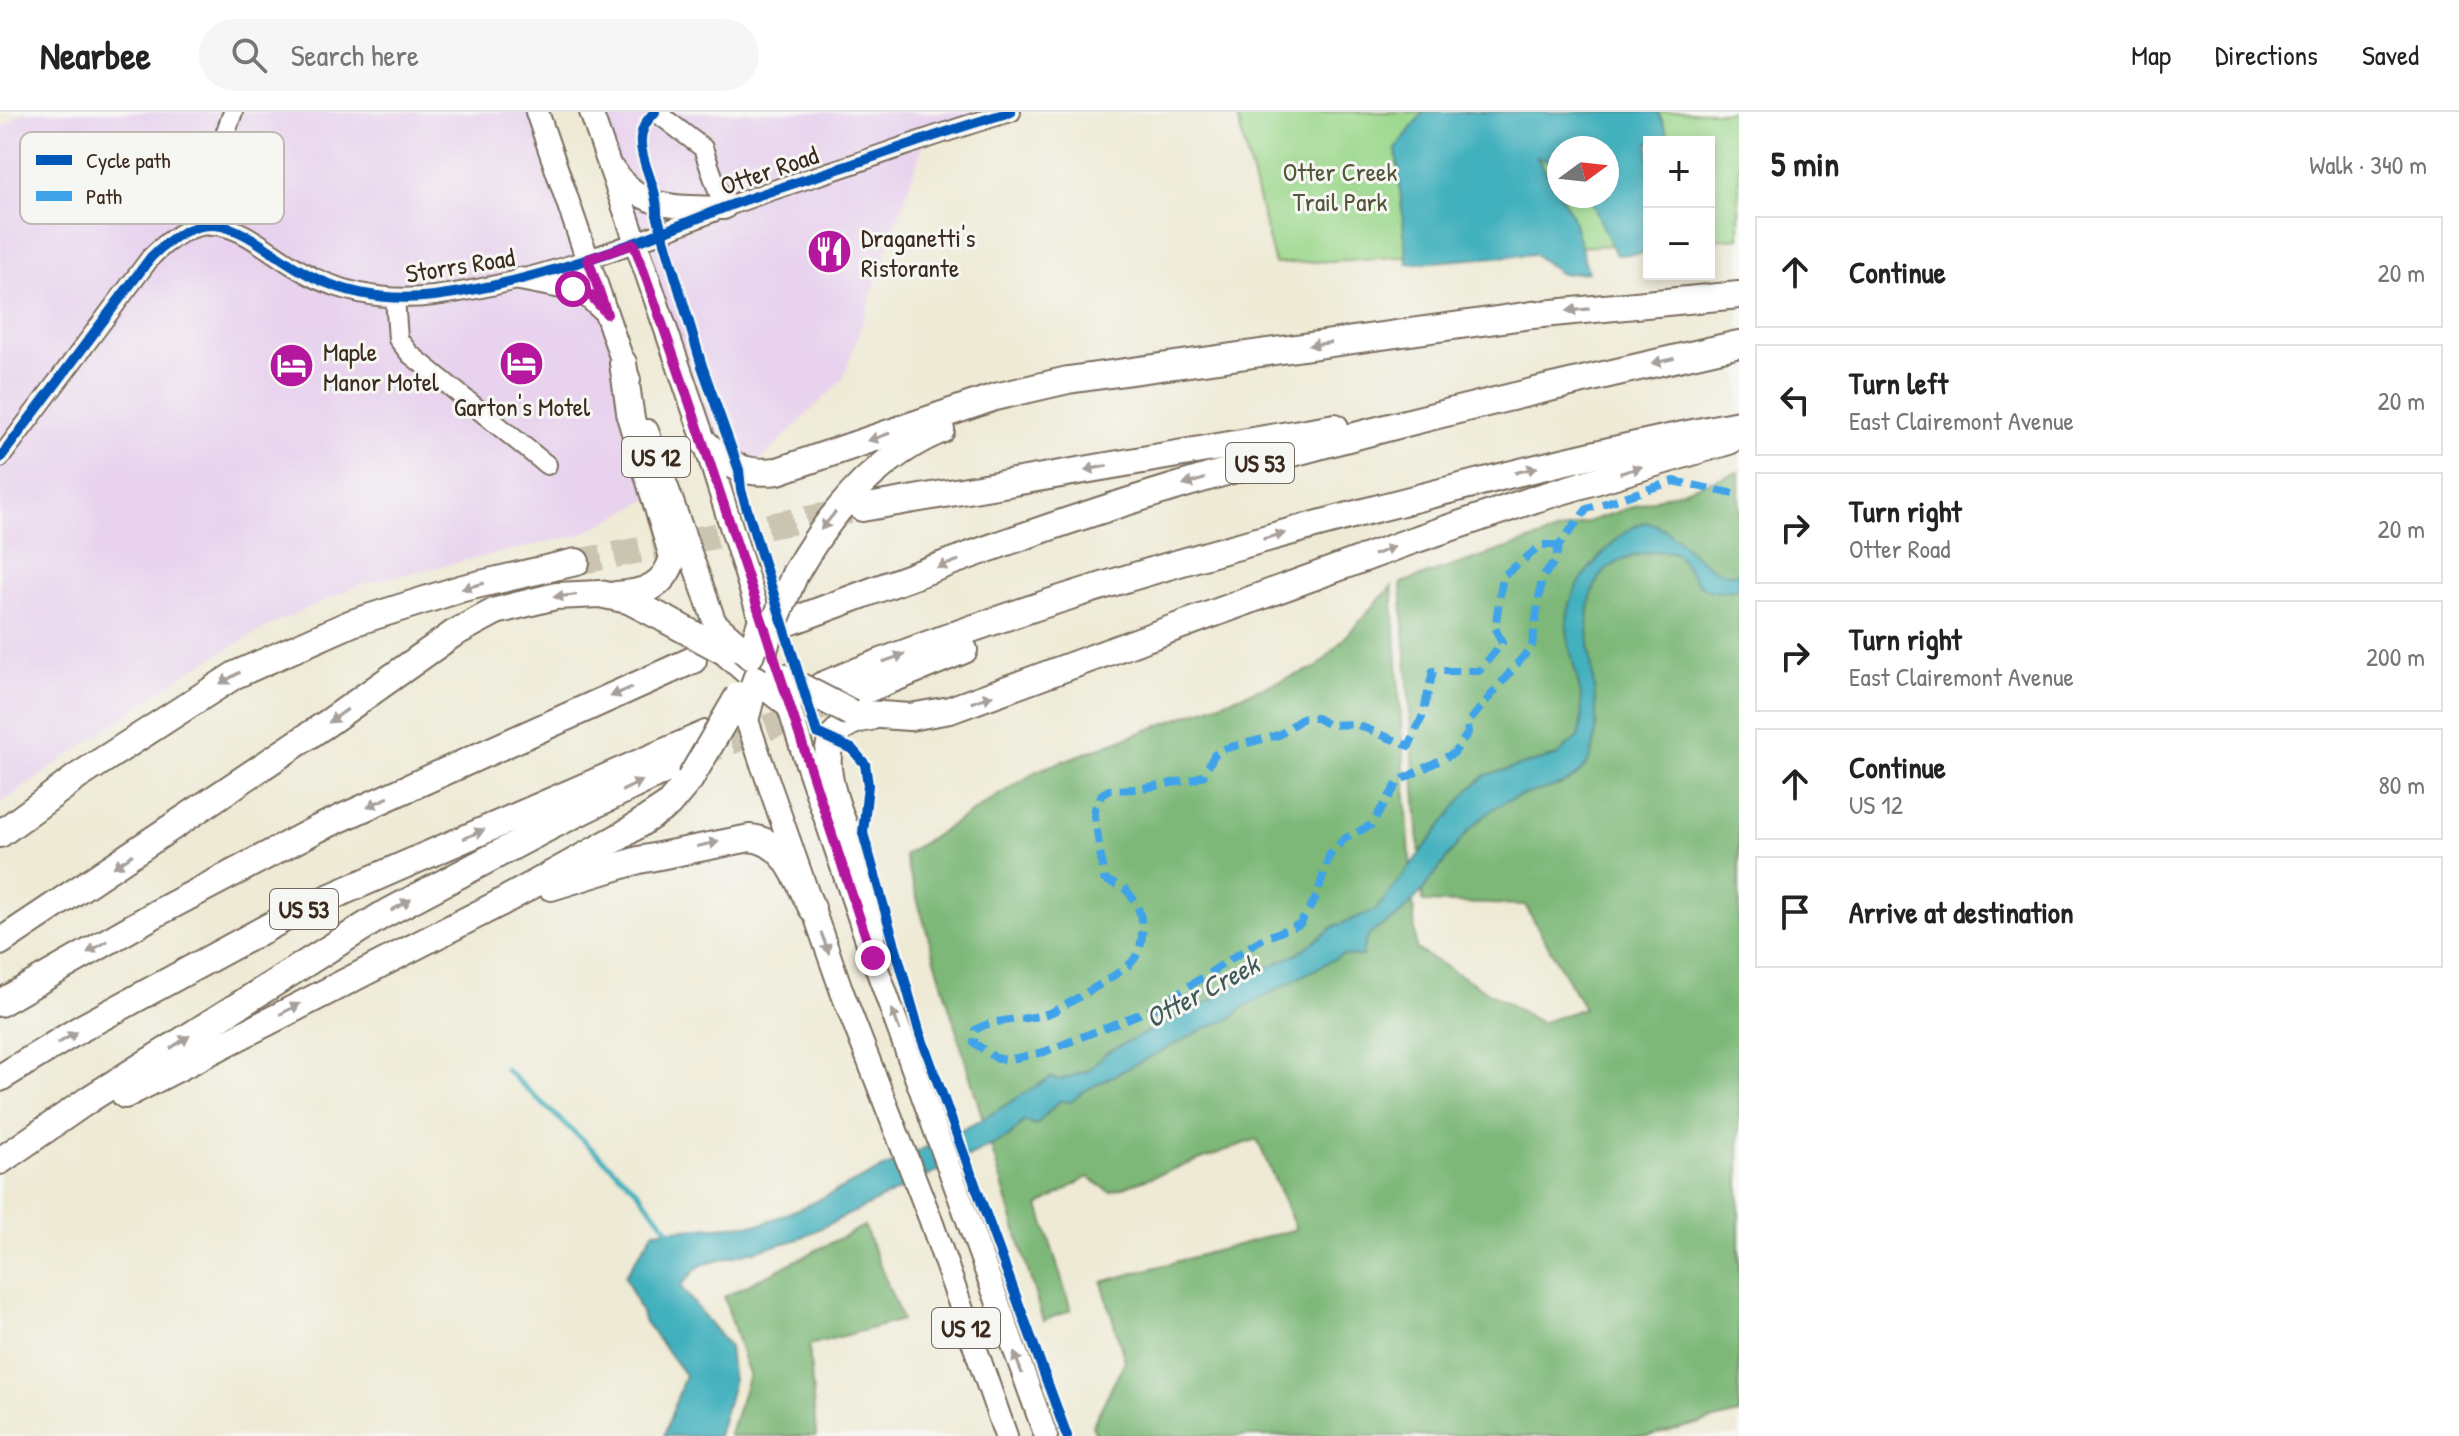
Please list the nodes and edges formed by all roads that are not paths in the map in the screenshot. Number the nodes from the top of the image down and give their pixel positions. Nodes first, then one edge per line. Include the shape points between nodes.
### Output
1 (233, 112) edge
2 (537, 112) edge
3 (591, 112) edge
4 (656, 112) edge
5 (1003, 113) edge
6 (226, 132) edge
7 (605, 155) junction
8 (724, 208) junction
9 (211, 226) joint
10 (634, 244) junction
11 (588, 259) junction
12 (520, 279) junction
13 (1739, 295) edge
14 (395, 298) junction
15 (607, 314) junction
16 (1739, 344) edge
17 (623, 363) junction
18 (1116, 373) junction
19 (1449, 411) junction
20 (1739, 424) edge
21 (1739, 438) edge
22 (705, 443) junction
23 (0, 458) edge
24 (547, 465) dead end
25 (862, 508) tunnel mouth
26 (1226, 548) junction
27 (576, 562) tunnel mouth
28 (612, 595) junction
29 (792, 621) dead end
30 (720, 639) junction
31 (693, 660) dead end
32 (756, 669) junction
33 (821, 686) tunnel mouth
34 (788, 704) joint
35 (856, 709) junction
36 (697, 756) junction
37 (0, 834) edge
38 (498, 904) junction
39 (812, 908) junction
40 (6, 939) edge
41 (873, 958) junction
42 (0, 1003) edge
43 (0, 1078) edge
44 (11, 1154) edge
45 (1006, 1436) edge
46 (1046, 1436) edge

1 - 6 street
2 - 11 main road, US 12
3 - 7 main road, US 12
4 - 8 street via 703,148
5 - 8 street, Otter Road
7 - 8 main road via 630,190 643,198
7 - 10 main road, US 12
8 - 10 street, Otter Road
9 - 14 street, Storrs Road via 246,232 330,284
9 - 23 street via 181,234 151,257
10 - 11 street, Otter Road
10 - 22 main road, US 12
11 - 12 street, Storrs Road
11 - 15 main road, US 12
12 - 14 street, Storrs Road via 448,294
12 - 15 main road via 582,291
13 -> 18 highway via 1532,315
14 - 24 street, Storrs Road via 398,339 410,354
15 - 17 main road, US 12
16 -> 19 highway, US 53
17 - 28 highway via 633,428 673,557 656,586
17 - 30 main road, US 12
18 -> 22 highway via 995,397 778,471 742,471
18 -> 32 highway, bridge via 983,413 910,446 867,478 834,513 795,574
19 -> 25 highway
19 -> 29 highway, US 53 via 1084,516
26 -> 20 highway via 1572,457
35 -> 21 highway via 910,717 950,710 1411,541
22 - 32 main road, US 12 via 746,580
33 -> 26 highway via 983,625
26 - 35 highway via 1048,614
27 -> 37 highway via 463,588 352,623 235,675 77,777
28 - 30 highway, bridge
28 -> 40 highway via 536,600 472,623
30 - 32 highway, bridge
30 - 32 main road, US 12
31 -> 42 highway, US 53 via 317,829
32 - 34 highway, bridge
32 - 35 highway, bridge via 815,698
32 - 36 highway, bridge
32 - 39 main road, US 12, bridge via 762,764
34 - 41 main road, US 12, bridge
35 - 41 highway via 829,744 827,765 860,870
36 - 38 highway via 679,794 652,817
43 -> 36 highway, US 53 via 296,912
44 -> 36 highway via 189,1035 404,903
38 -> 39 highway via 639,860 750,838 767,841 783,854
44 -> 38 highway
39 -> 45 main road, US 12
46 -> 41 main road, US 12

